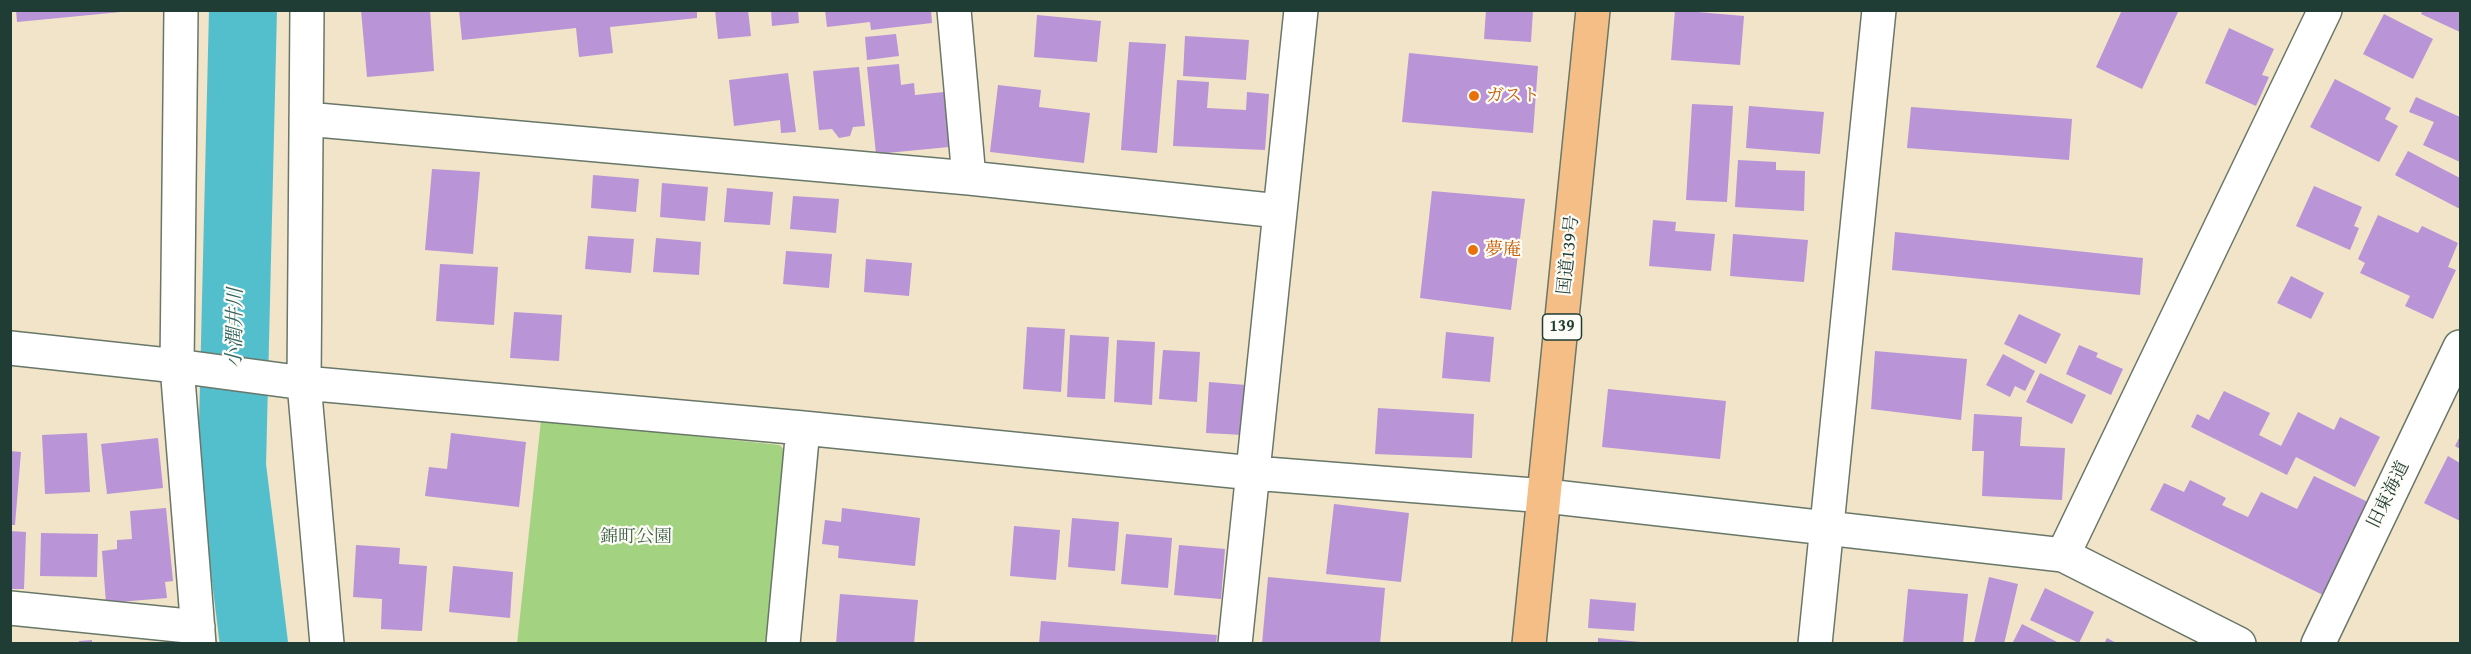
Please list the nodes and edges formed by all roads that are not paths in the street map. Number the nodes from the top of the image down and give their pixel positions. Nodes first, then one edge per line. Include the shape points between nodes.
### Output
1 (181, 10) edge
2 (307, 10) edge
3 (954, 10) edge
4 (1301, 10) edge
5 (1593, 10) edge
6 (1879, 10) edge
7 (2325, 10) edge
8 (306, 119) junction
9 (969, 178) junction
10 (1279, 211) junction
11 (10, 348) edge
12 (2460, 348) edge
13 (177, 366) junction
14 (304, 382) junction
15 (803, 428) junction
16 (1253, 473) junction
17 (1546, 496) junction
18 (1826, 528) junction
19 (2063, 555) junction
20 (10, 608) edge
21 (198, 635) edge
22 (327, 644) edge
23 (783, 644) edge
24 (1235, 644) edge
25 (1529, 644) edge
26 (1815, 644) edge
27 (2239, 644) edge
28 (2318, 644) edge

1 - 13 street
2 - 8 street
3 - 9 street
4 - 10 street
5 - 17 highway, 国道139号 / 139
6 - 18 street
7 - 19 street
8 - 9 street
8 - 14 street
9 - 10 street
10 - 16 street
11 - 13 street
12 - 28 street, 旧東海道
13 - 14 street
13 - 21 street
14 - 15 street
14 - 22 street
15 - 16 street
15 - 23 street
16 - 17 street
16 - 24 street
17 - 18 street
17 - 25 highway, 国道139号 / 139
18 - 19 street
18 - 26 street
19 - 27 street
20 - 21 street

